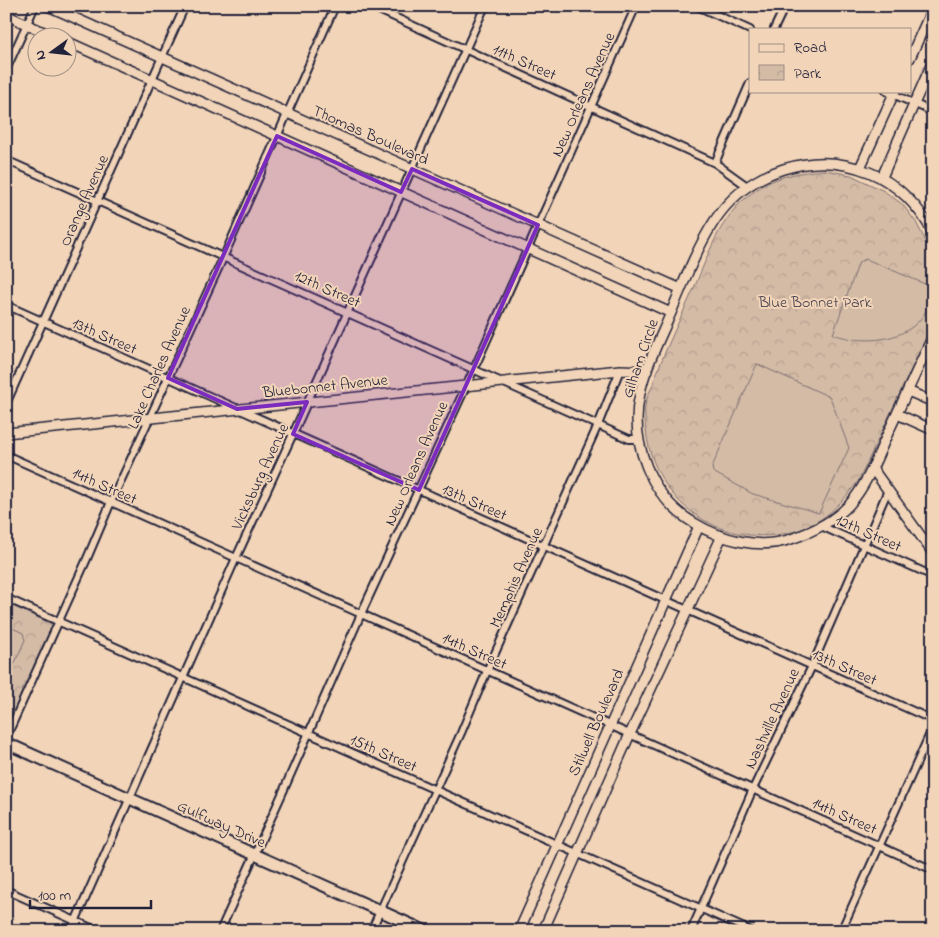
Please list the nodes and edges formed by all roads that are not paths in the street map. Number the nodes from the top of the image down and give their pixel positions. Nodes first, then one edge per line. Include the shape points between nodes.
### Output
1 (35, 6) edge
2 (48, 6) edge
3 (185, 6) edge
4 (335, 6) edge
5 (370, 6) edge
6 (485, 6) edge
7 (636, 6) edge
8 (697, 6) edge
9 (785, 6) edge
10 (933, 8) edge
11 (6, 15) edge
12 (27, 24) junction
13 (36, 28) edge
14 (774, 28) edge
15 (749, 30) edge
16 (78, 47) edge
17 (465, 50) junction
18 (912, 54) edge
19 (162, 57) junction
20 (933, 61) edge
21 (6, 70) edge
22 (152, 80) junction
23 (749, 85) edge
24 (892, 92) edge
25 (914, 103) junction
26 (591, 106) junction
27 (933, 112) edge
28 (287, 113) junction
29 (277, 136) junction
30 (6, 160) edge
31 (715, 162) junction
32 (860, 168) junction
33 (412, 169) junction
34 (882, 177) junction
35 (747, 186) junction
36 (402, 192) junction
37 (98, 201) junction
38 (538, 225) junction
39 (933, 234) edge
40 (527, 248) junction
41 (224, 256) junction
42 (681, 289) junction
43 (6, 305) edge
44 (348, 312) junction
45 (671, 313) junction
46 (43, 322) junction
47 (933, 336) edge
48 (474, 369) junction
49 (620, 370) junction
50 (647, 371) junction
51 (168, 378) junction
52 (502, 382) junction
53 (466, 386) junction
54 (908, 391) junction
55 (308, 402) junction
56 (933, 402) edge
57 (6, 404) edge
58 (237, 409) junction
59 (897, 414) junction
60 (150, 418) junction
61 (598, 425) junction
62 (933, 430) edge
63 (6, 433) edge
64 (293, 434) junction
65 (639, 440) junction
66 (6, 455) edge
67 (872, 468) junction
68 (419, 490) junction
69 (888, 490) junction
70 (111, 502) junction
71 (699, 526) junction
72 (821, 526) junction
73 (722, 536) junction
74 (865, 544) junction
75 (544, 546) junction
76 (933, 553) edge
77 (236, 558) junction
78 (933, 576) edge
79 (6, 598) edge
80 (666, 601) junction
81 (687, 610) junction
82 (361, 614) junction
83 (59, 622) junction
84 (812, 666) junction
85 (487, 671) junction
86 (184, 677) junction
87 (933, 720) edge
88 (609, 725) junction
89 (933, 727) edge
90 (309, 733) junction
91 (630, 734) junction
92 (6, 738) edge
93 (6, 743) edge
94 (753, 789) junction
95 (435, 790) junction
96 (130, 798) junction
97 (558, 844) junction
98 (878, 845) junction
99 (254, 854) junction
100 (578, 854) junction
101 (933, 870) edge
102 (6, 890) edge
103 (701, 908) junction
104 (380, 910) junction
105 (76, 921) junction
106 (71, 931) edge
107 (98, 931) edge
108 (220, 931) edge
109 (370, 931) edge
110 (425, 931) edge
111 (518, 931) edge
112 (543, 931) edge
113 (691, 931) edge
114 (750, 931) edge
115 (841, 931) edge

1 - 12 street
2 - 19 main road, Thomas Boulevard
3 - 19 street, Orange Avenue
4 - 28 street, Lake Charles Avenue
5 - 17 street, 11th Street
6 - 17 street, Vicksburg Avenue
7 - 26 street, New Orleans Avenue
8 - 15 street
9 - 14 street
10 - 18 main road
11 - 12 main road
12 - 13 main road
12 - 21 street
16 - 22 main road
17 - 26 street, 11th Street
17 - 33 street, Vicksburg Avenue
19 - 22 street, Orange Avenue
19 - 28 main road, Thomas Boulevard
20 - 25 main road
22 - 29 main road
22 - 37 street, Orange Avenue
23 - 31 street
24 - 25 street
24 - 32 main road
25 - 27 street
25 - 34 main road
26 - 31 street, 11th Street
26 - 38 street, New Orleans Avenue
28 - 29 street, Lake Charles Avenue
28 - 33 main road, Thomas Boulevard
29 - 36 main road
29 - 41 street, Lake Charles Avenue
30 - 37 street, 12th Street
31 - 35 street, 11th Street
32 - 34 main road, Gilham Circle
32 - 35 main road, Gilham Circle via 820,162 789,166
33 - 36 street, Vicksburg Avenue
33 - 38 main road, Thomas Boulevard
34 - 39 main road, Gilham Circle via 920,212
35 - 42 main road, Gilham Circle via 716,219
36 - 40 main road
36 - 44 street, Vicksburg Avenue
37 - 41 street, 12th Street
37 - 46 street, Orange Avenue
38 - 40 street, New Orleans Avenue
38 - 42 main road, Thomas Boulevard
40 - 45 main road
40 - 48 street, New Orleans Avenue
41 - 44 street, 12th Street
41 - 51 street, Lake Charles Avenue
42 - 45 main road, Gilham Circle
43 - 46 street, 13th Street
44 - 48 street, 12th Street
44 - 55 street, Vicksburg Avenue
45 - 50 main road, Gilham Circle
46 - 51 street, 13th Street
46 - 57 street, Orange Avenue
47 - 54 main road, Gilham Circle
48 - 52 street, 12th Street
48 - 53 street, New Orleans Avenue
49 - 50 main road, Bluebonnet Avenue
49 - 52 main road, Bluebonnet Avenue
49 - 61 street, Memphis Avenue
50 - 65 main road, Gilham Circle via 637,414
51 - 58 street, 13th Street
51 - 60 street, Lake Charles Avenue
52 - 53 main road, Bluebonnet Avenue
52 - 61 street, 12th Street
53 - 55 main road, Bluebonnet Avenue
53 - 68 street, New Orleans Avenue
54 - 56 main road
54 - 59 main road, Gilham Circle
55 - 58 main road, Bluebonnet Avenue
55 - 64 street, Vicksburg Avenue
58 - 60 main road, Bluebonnet Avenue
58 - 64 street, 13th Street
59 - 62 main road
59 - 67 main road, Gilham Circle
60 - 63 main road, Bluebonnet Avenue
60 - 70 street, Lake Charles Avenue
61 - 65 street, 12th Street
61 - 75 street, Memphis Avenue
64 - 68 street, 13th Street
64 - 77 street, Vicksburg Avenue
65 - 71 main road, Gilham Circle via 647,470 661,494 685,518
66 - 70 street, 14th Street
67 - 69 main road
67 - 72 main road, Gilham Circle via 848,506
68 - 75 street, 13th Street
68 - 82 street, New Orleans Avenue
69 - 74 street, Nashville Avenue
69 - 76 main road
70 - 77 street, 14th Street
70 - 83 street, Lake Charles Avenue
71 - 73 main road, Gilham Circle
71 - 80 main road, Stilwell Boulevard
72 - 73 main road, Gilham Circle via 803,535 769,544
72 - 74 street, 12th Street
73 - 81 main road
74 - 78 street, 12th Street
74 - 84 street, Nashville Avenue
75 - 80 street, 13th Street
75 - 85 street, Memphis Avenue
77 - 82 street, 14th Street
77 - 86 street, Vicksburg Avenue
79 - 83 street, 15th Street
80 - 81 street, 13th Street
80 - 88 main road, Stilwell Boulevard
81 - 84 street, 13th Street
81 - 91 main road
82 - 85 street, 14th Street
82 - 90 street, New Orleans Avenue
83 - 86 street, 15th Street
83 - 92 street, Lake Charles Avenue
84 - 87 street, 13th Street
84 - 94 street, Nashville Avenue
85 - 88 street, 14th Street
85 - 95 street, Memphis Avenue
86 - 90 street, 15th Street
86 - 96 street, Vicksburg Avenue
88 - 91 street, 14th Street
88 - 97 main road, Stilwell Boulevard
89 - 98 street
90 - 95 street, 15th Street
90 - 99 street, New Orleans Avenue
91 - 94 street, 14th Street
91 - 100 main road
93 - 96 main road, Gulfway Drive
94 - 98 street, 14th Street
94 - 103 street, Nashville Avenue
95 - 97 street, 15th Street
95 - 104 street, Memphis Avenue
96 - 99 main road, Gulfway Drive
96 - 105 street, Vicksburg Avenue
97 - 100 street, 15th Street
97 - 111 main road, Stilwell Boulevard
98 - 101 street, 14th Street
98 - 115 street
99 - 104 main road, Gulfway Drive
99 - 108 street, New Orleans Avenue
100 - 103 street, 15th Street
100 - 112 main road
102 - 105 street
103 - 113 street, Nashville Avenue
103 - 114 street, 15th Street
104 - 109 street, Memphis Avenue
104 - 110 main road, Gulfway Drive
105 - 106 street, Vicksburg Avenue
105 - 107 street

